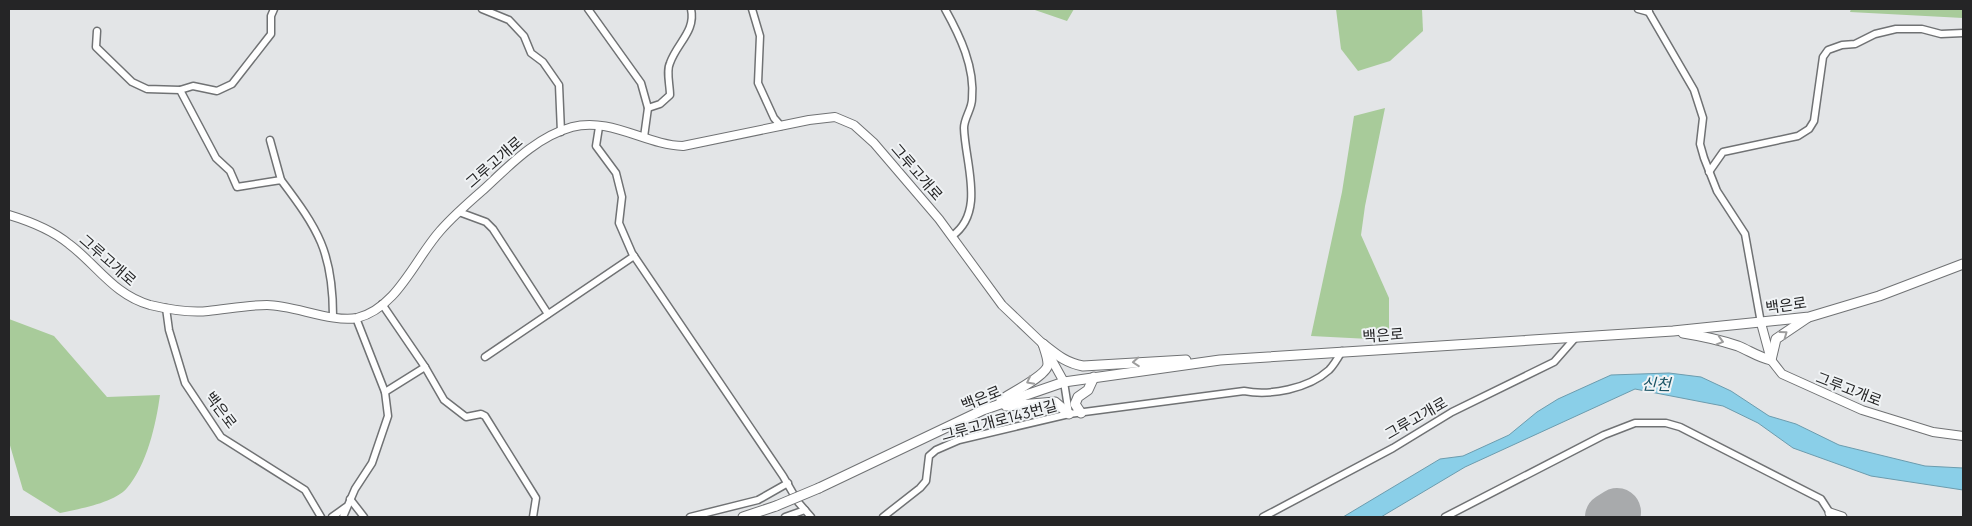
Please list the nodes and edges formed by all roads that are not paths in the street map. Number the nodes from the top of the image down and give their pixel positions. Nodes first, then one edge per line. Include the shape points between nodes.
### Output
1 (274, 9) edge
2 (482, 9) edge
3 (588, 9) edge
4 (691, 9) edge
5 (752, 9) edge
6 (945, 9) edge
7 (1638, 9) edge
8 (1649, 11) edge
9 (97, 31) dead end
10 (1963, 34) edge
11 (180, 90) junction
12 (648, 108) junction
13 (781, 126) junction
14 (599, 127) junction
15 (561, 132) junction
16 (644, 137) junction
17 (270, 140) dead end
18 (1709, 172) junction
19 (281, 180) junction
20 (458, 212) junction
21 (9, 214) edge
22 (952, 236) junction
23 (634, 256) junction
24 (1963, 264) edge
25 (382, 304) junction
26 (166, 308) junction
27 (548, 314) junction
28 (333, 316) junction
29 (1809, 317) junction
30 (356, 318) junction
31 (1761, 323) junction
32 (1673, 331) junction
33 (1576, 337) junction
34 (1043, 344) junction
35 (1342, 351) junction
36 (484, 357) dead end
37 (1220, 360) junction
38 (1771, 360) junction
39 (425, 367) junction
40 (1094, 377) junction
41 (1064, 382) junction
42 (385, 392) junction
43 (991, 407) junction
44 (1081, 413) junction
45 (1069, 414) junction
46 (1963, 436) edge
47 (788, 483) junction
48 (350, 499) junction
49 (346, 507) junction
50 (805, 510) junction
51 (1830, 515) edge
52 (320, 517) edge
53 (332, 517) edge
54 (343, 517) edge
55 (364, 517) edge
56 (533, 517) edge
57 (690, 517) edge
58 (743, 517) edge
59 (786, 517) edge
60 (812, 517) edge
61 (883, 517) edge
62 (1263, 517) edge
63 (1445, 517) edge
64 (1842, 517) edge

1 - 11 street via 271,34 232,84 217,91 193,86
2 - 15 street via 509,20 559,84
3 - 12 street via 640,83
4 - 12 street via 693,17 689,32 668,65 670,94 660,104
5 - 13 street via 760,36 758,83
6 - 22 street via 965,50 972,100 964,126 973,198 959,231
7 - 8 street
8 - 18 street via 1694,90 1703,118 1700,144
9 - 11 street via 96,47 132,82 147,89
10 - 18 street via 1896,29 1828,50 1823,57 1814,121 1809,129 1798,136 1723,152
11 - 19 street via 216,158 230,170 237,187
12 - 16 street
13 - 16 street, 그루고개로 via 683,146 664,146
13 - 22 street, 그루고개로 via 835,117 854,124 874,143
14 - 15 street, 그루고개로 via 573,127
14 - 16 street, 그루고개로 via 613,127
14 - 23 street via 596,146 616,173 622,197 619,222
15 - 20 street, 그루고개로 via 530,148
17 - 19 street
18 - 31 street via 1744,234
19 - 28 street via 314,225 323,248 330,272
20 - 25 street, 그루고개로 via 439,232 397,290
20 - 27 street via 486,222 493,229
21 - 26 street, 그루고개로 via 69,244 118,291
22 - 34 street, 그루고개로 via 1002,305
23 - 27 street
23 - 47 street
24 - 29 main road, 백은로 via 1879,296
25 - 30 street, 그루고개로
25 - 39 street
26 - 28 street, 그루고개로 via 206,311 270,305
26 - 52 street, 백은로 via 185,383 221,437 304,490
27 - 36 street
28 - 30 street, 그루고개로
29 - 31 main road, 백은로
38 -> 29 main road via 1776,339
30 - 42 street
31 - 32 main road, 백은로
31 - 38 street
32 - 33 main road, 백은로
32 -> 38 main road via 1720,340
33 - 35 main road, 백은로
33 - 62 street, 그루고개로 via 1554,362 1452,412 1393,448
37 -> 34 main road via 1160,360 1083,366 1060,358
34 - 41 street, 그루고개로
34 -> 43 main road via 1047,370
35 - 37 main road, 백은로
35 - 44 street via 1328,371 1282,391 1244,391
37 - 40 main road, 백은로
38 - 46 street, 그루고개로 via 1782,374 1862,410 1933,432
39 - 42 street
39 - 56 street via 444,400 466,418 485,416 536,498
40 - 41 main road, 백은로
40 - 44 main road via 1088,390 1078,397 1076,404
41 - 43 main road, 백은로
41 - 45 street
42 - 48 street via 388,416 372,463
43 - 45 main road via 1049,401
43 - 58 main road, 백은로, bridge via 819,488
44 - 45 street
45 - 61 street, 그루고개로143번길 via 960,440 936,450 929,456 926,481
47 - 50 street
47 - 57 street via 758,500
48 - 49 street
48 - 55 street
49 - 53 street
49 - 54 street
50 - 59 street
50 - 60 street
51 - 63 street via 1821,499 1680,427 1666,423 1635,423 1604,435
51 - 64 main road

